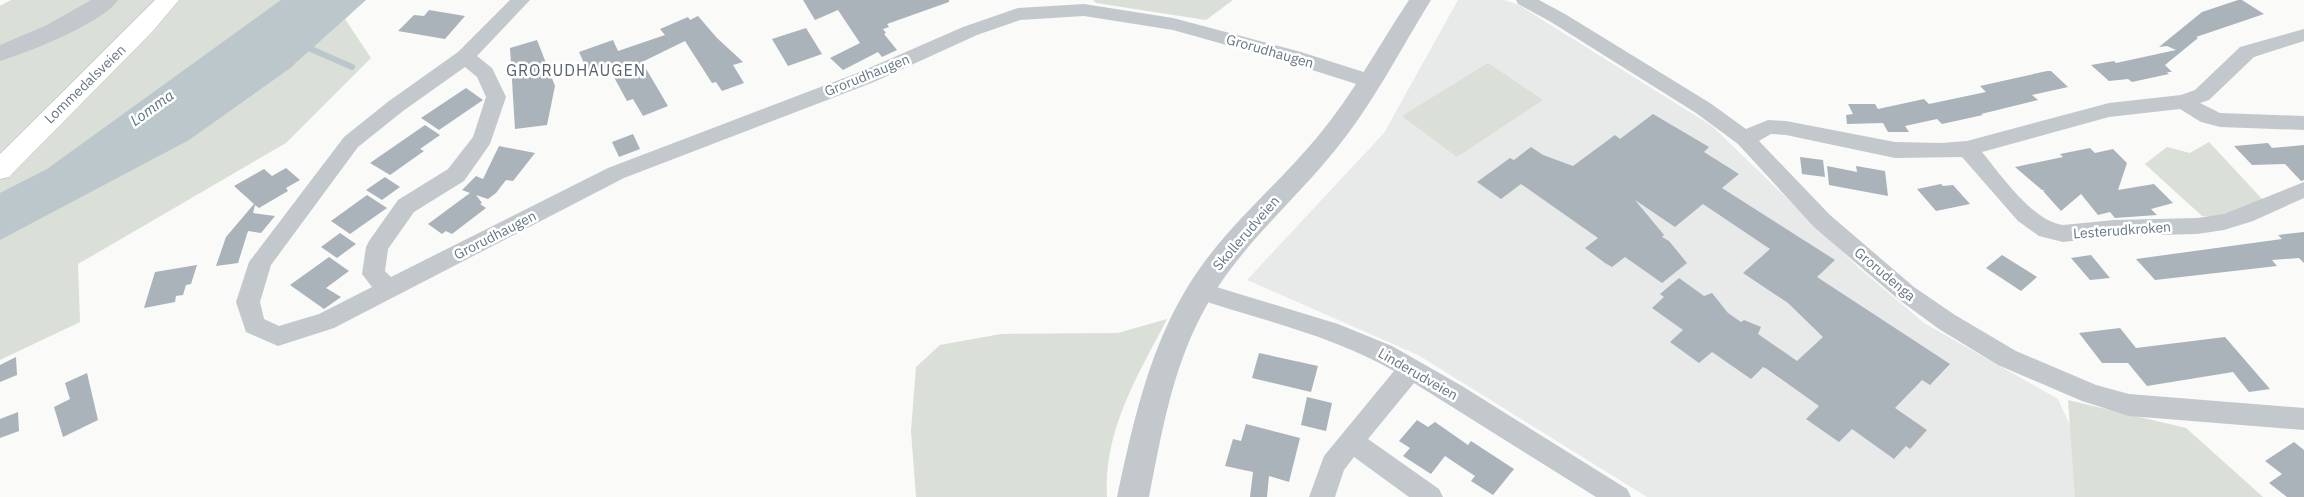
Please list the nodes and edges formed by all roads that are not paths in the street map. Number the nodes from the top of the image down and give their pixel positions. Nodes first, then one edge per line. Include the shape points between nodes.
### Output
1 (107, 0) edge
2 (168, 0) edge
3 (183, 0) edge
4 (521, 0) edge
5 (1420, 0) edge
6 (1525, 0) edge
7 (145, 26) junction
8 (2304, 36) edge
9 (0, 53) edge
10 (465, 57) junction
11 (1369, 81) junction
12 (2183, 102) junction
13 (2304, 123) edge
14 (1745, 139) junction
15 (1967, 149) junction
16 (0, 170) edge
17 (2304, 190) edge
18 (389, 289) junction
19 (1200, 291) junction
20 (1411, 369) junction
21 (2304, 419) edge
22 (1352, 442) junction
23 (1133, 497) edge
24 (1322, 497) edge
25 (1430, 497) edge
26 (1618, 497) edge

1 - 9 street via 40,39
2 - 7 main road, Lommedalsveien
3 - 7 main road, Lommedalsveien
4 - 10 street, Grorudhaugen
5 - 11 street, Skollerudveien
6 - 14 street, Grorudenga via 1703,108
7 - 16 main road, Lommedalsveien
8 - 12 street via 2247,52 2202,95
10 - 18 street via 485,73 496,97 483,139 456,175 406,206 378,247 373,274
10 - 18 street, Grorudhaugen via 351,142 260,262 248,302 254,325 278,336 326,321
11 - 18 street, Grorudhaugen via 1173,24 1084,10 1018,14 970,31 866,77 616,173
11 - 19 street, Skollerudveien via 1327,142 1232,248
12 - 13 street via 2208,117 2220,120
12 - 15 street via 2109,110
14 - 15 street via 1768,127 1895,150
14 - 21 street, Grorudenga via 1822,221 1906,293 2007,358 2076,388 2129,405
15 - 17 street, Lesterudkroken via 2018,207 2037,224 2058,233 2223,222
19 - 20 street, Linderudveien via 1338,334
19 - 23 street, Skollerudveien via 1170,352 1153,407
20 - 22 street
20 - 26 street, Linderudveien
22 - 24 street via 1333,464
22 - 25 street

